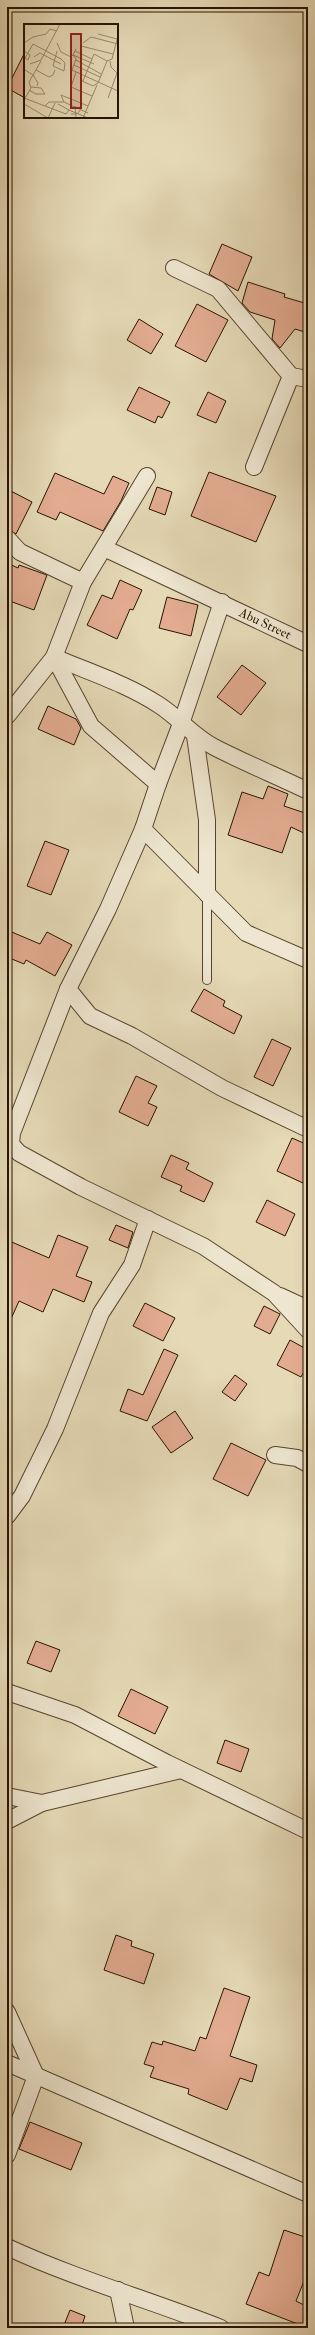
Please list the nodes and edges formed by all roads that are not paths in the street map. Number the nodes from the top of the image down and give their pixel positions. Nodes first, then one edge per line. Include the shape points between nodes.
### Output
1 (174, 268) dead end
2 (291, 376) junction
3 (308, 379) edge
4 (254, 467) dead end
5 (147, 476) dead end
6 (7, 538) edge
7 (104, 548) junction
8 (84, 582) junction
9 (222, 602) junction
10 (308, 644) edge
11 (54, 657) junction
12 (7, 716) edge
13 (182, 721) junction
14 (195, 736) junction
15 (158, 784) junction
16 (308, 791) edge
17 (143, 829) junction
18 (208, 894) junction
19 (308, 960) edge
20 (207, 980) dead end
21 (68, 989) junction
22 (308, 1129) edge
23 (148, 1219) junction
24 (274, 1293) junction
25 (308, 1309) edge
26 (308, 1330) edge
27 (275, 1455) dead end
28 (308, 1464) edge
29 (7, 1516) edge
30 (7, 1692) edge
31 (181, 1770) junction
32 (7, 1796) edge
33 (42, 1803) junction
34 (7, 1821) edge
35 (308, 1831) edge
36 (7, 2012) edge
37 (7, 2063) edge
38 (36, 2076) junction
39 (7, 2155) edge
40 (308, 2194) edge
41 (7, 2247) edge
42 (118, 2290) junction
43 (126, 2328) edge
44 (221, 2328) edge

1 - 2 street via 218,289
2 - 3 street
2 - 4 street
5 - 7 street
6 - 8 street via 20,552
7 - 8 street
7 - 9 street, Abu Street
8 - 11 street
9 - 10 street, Abu Street
9 - 13 street
11 - 12 street
11 - 13 street via 132,690
11 - 15 street via 91,726
13 - 14 street
13 - 15 street
14 - 16 street
14 - 18 street via 206,820
15 - 17 street
17 - 18 street
17 - 21 street via 108,909
18 - 19 street via 246,933
18 - 20 lane
21 - 22 street via 90,1016 132,1036 222,1088
21 - 23 street via 12,1133 11,1144 19,1153 80,1187
23 - 24 street via 203,1246
23 - 29 street via 132,1265 101,1313 55,1429 22,1496
24 - 25 street
24 - 26 street
27 - 28 street via 297,1458
30 - 31 street via 75,1715
31 - 33 street
31 - 35 street
32 - 33 street
33 - 34 street
36 - 38 street
37 - 38 street
38 - 39 street
38 - 40 street
41 - 42 street via 44,2264
42 - 43 street
42 - 44 street

